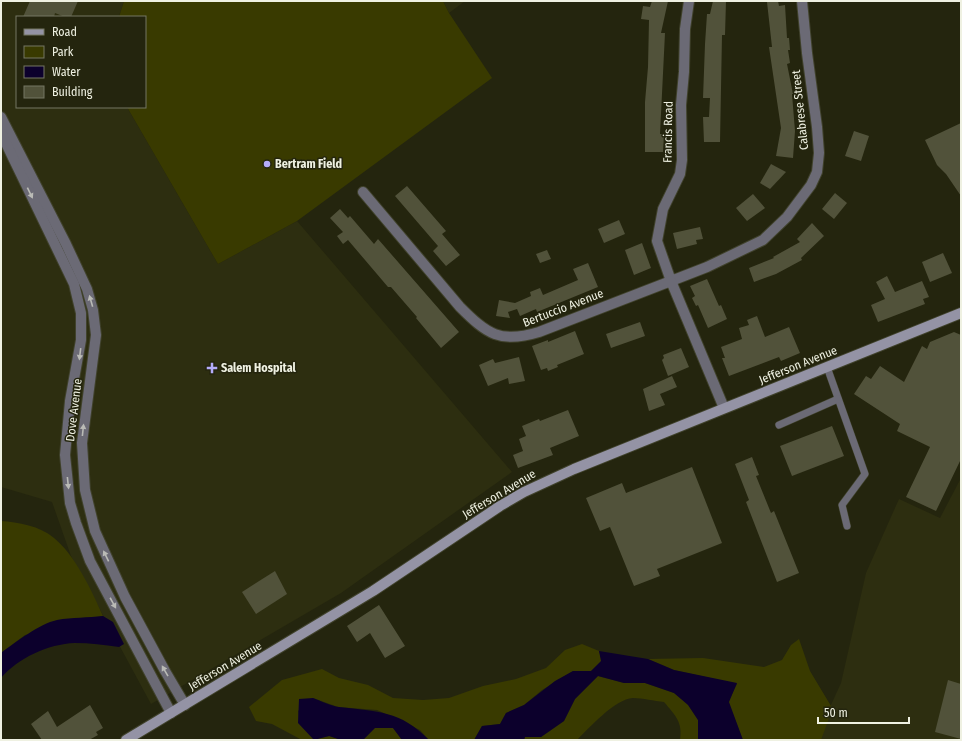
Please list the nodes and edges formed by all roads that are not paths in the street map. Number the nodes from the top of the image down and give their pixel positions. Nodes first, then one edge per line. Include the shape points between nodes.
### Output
1 (689, 1) edge
2 (802, 1) edge
3 (1, 117) edge
4 (1, 133) edge
5 (363, 192) dead end
6 (66, 244) junction
7 (56, 248) junction
8 (671, 281) junction
9 (961, 313) edge
10 (827, 367) junction
11 (838, 399) junction
12 (724, 408) junction
13 (779, 425) dead end
14 (847, 526) dead end
15 (185, 705) junction
16 (171, 713) junction
17 (126, 740) edge

1 - 8 street, Francis Road via 681,105 682,160 680,174 663,209 656,241
2 - 8 street, Calabrese Street via 817,127 817,172 787,217 763,240
3 - 6 street, Dove Avenue
4 -> 7 street, Dove Avenue
5 - 8 street, Bertuccio Avenue via 460,307 491,333 505,338 539,332
6 - 7 lane
15 -> 6 street, Dove Avenue via 125,597 88,510 84,490 82,443 95,329 94,310
7 -> 16 street, Dove Avenue via 74,284 81,313 81,340 70,401 65,455 70,503 90,561
8 - 12 street
9 - 10 main road, Jefferson Avenue
10 - 11 lane
10 - 12 main road, Jefferson Avenue
11 - 13 lane
11 - 14 lane via 865,474 842,505
12 - 15 main road, Jefferson Avenue via 524,492 373,591
15 - 16 main road, Jefferson Avenue
16 - 17 main road, Jefferson Avenue

